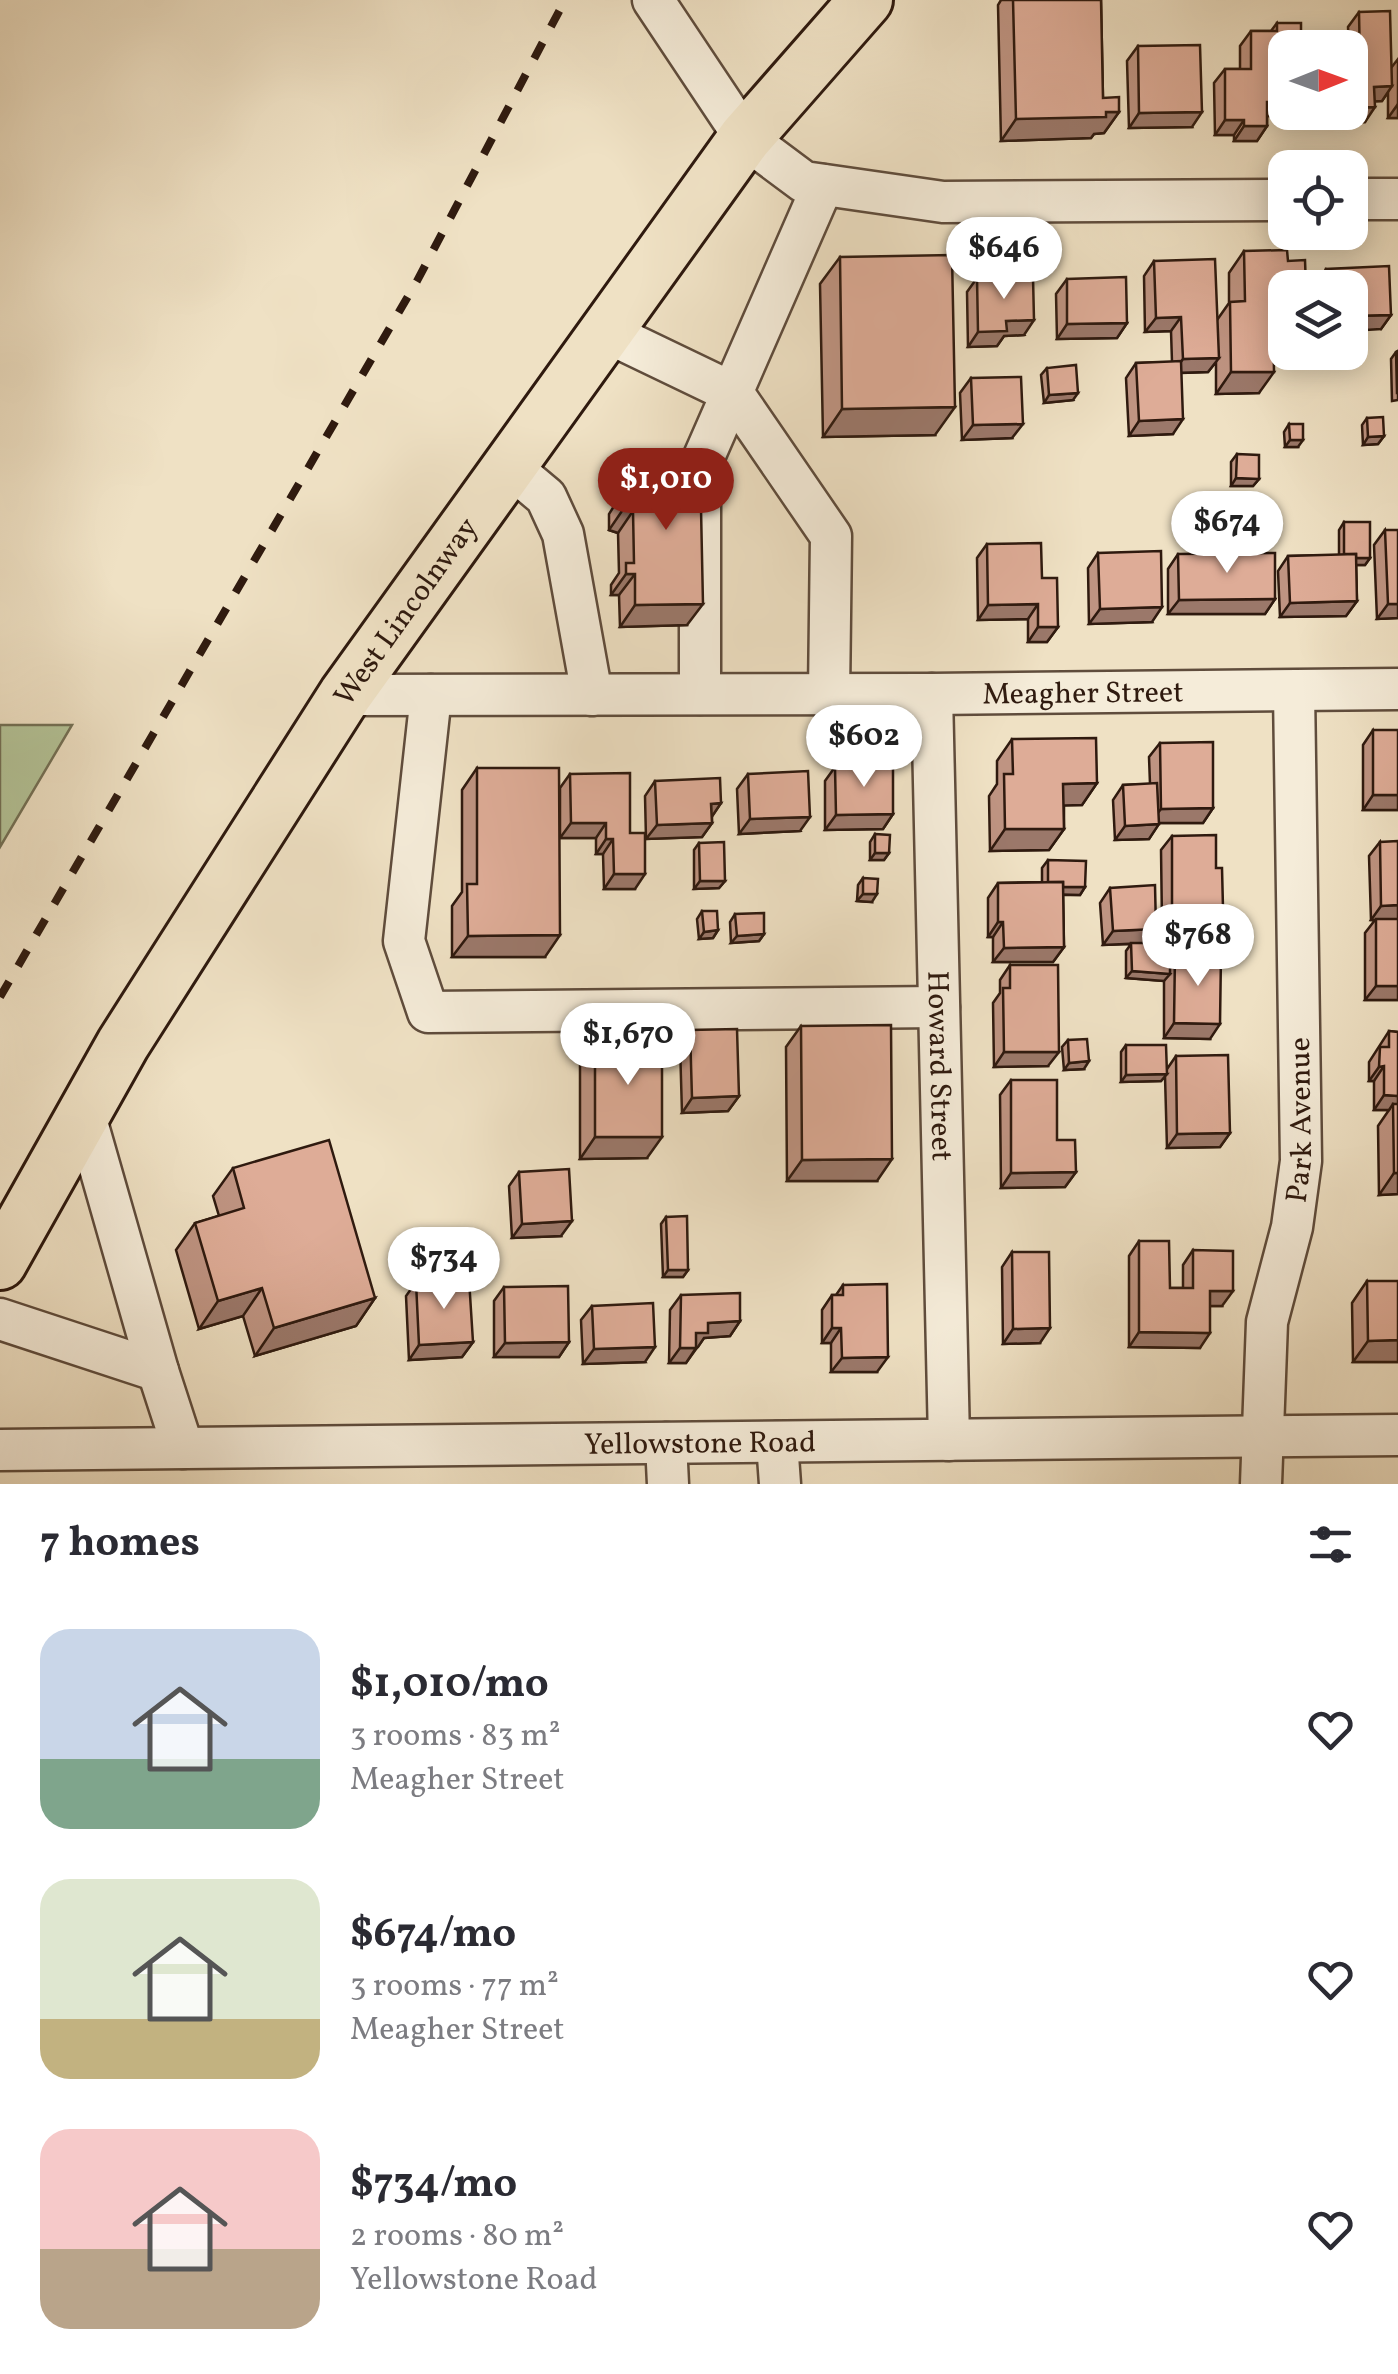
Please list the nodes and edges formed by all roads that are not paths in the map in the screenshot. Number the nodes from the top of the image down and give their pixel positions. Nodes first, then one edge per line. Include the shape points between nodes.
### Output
1 (653, 0) edge
2 (866, 0) edge
3 (745, 138) junction
4 (824, 185) junction
5 (1398, 199) edge
6 (1268, 200) edge
7 (1368, 200) edge
8 (606, 332) junction
9 (734, 393) junction
10 (509, 466) junction
11 (1398, 689) edge
12 (1294, 692) junction
13 (592, 694) junction
14 (700, 694) junction
15 (830, 694) junction
16 (932, 694) junction
17 (345, 695) junction
18 (431, 695) junction
19 (939, 1007) junction
20 (84, 1112) junction
21 (0, 1263) edge
22 (0, 1319) edge
23 (158, 1371) junction
24 (1398, 1435) edge
25 (1261, 1436) junction
26 (950, 1440) junction
27 (777, 1442) junction
28 (666, 1443) junction
29 (183, 1448) junction
30 (0, 1450) edge
31 (668, 1484) edge
32 (780, 1484) edge
33 (1260, 1484) edge

1 - 3 street
2 - 3 main road, West Lincolnway
3 - 4 street via 804,182
3 - 8 main road, West Lincolnway
4 - 6 street via 943,202
4 - 9 street
5 - 7 street
8 - 9 street
8 - 10 main road, West Lincolnway
9 - 14 street via 700,466
9 - 15 street via 831,536
10 - 13 street via 546,497 562,534
10 - 17 main road, West Lincolnway
11 - 12 street, Meagher Street
12 - 16 street, Meagher Street
12 - 25 street, Park Avenue via 1301,1161 1268,1322
13 - 14 street, Meagher Street
13 - 18 street, Meagher Street
14 - 15 street, Meagher Street
15 - 16 street, Meagher Street
16 - 19 street, Howard Street
17 - 18 street, Meagher Street
17 - 20 main road, West Lincolnway
18 - 19 street via 404,941 428,1012
19 - 26 street, Howard Street
20 - 21 main road, West Lincolnway
20 - 23 street
22 - 23 street
23 - 29 street
24 - 25 street, Yellowstone Road
25 - 26 street, Yellowstone Road
25 - 33 street, Park Avenue
26 - 27 street, Yellowstone Road
27 - 28 street, Yellowstone Road
27 - 32 street
28 - 29 street, Yellowstone Road
28 - 31 street
29 - 30 street, Yellowstone Road

